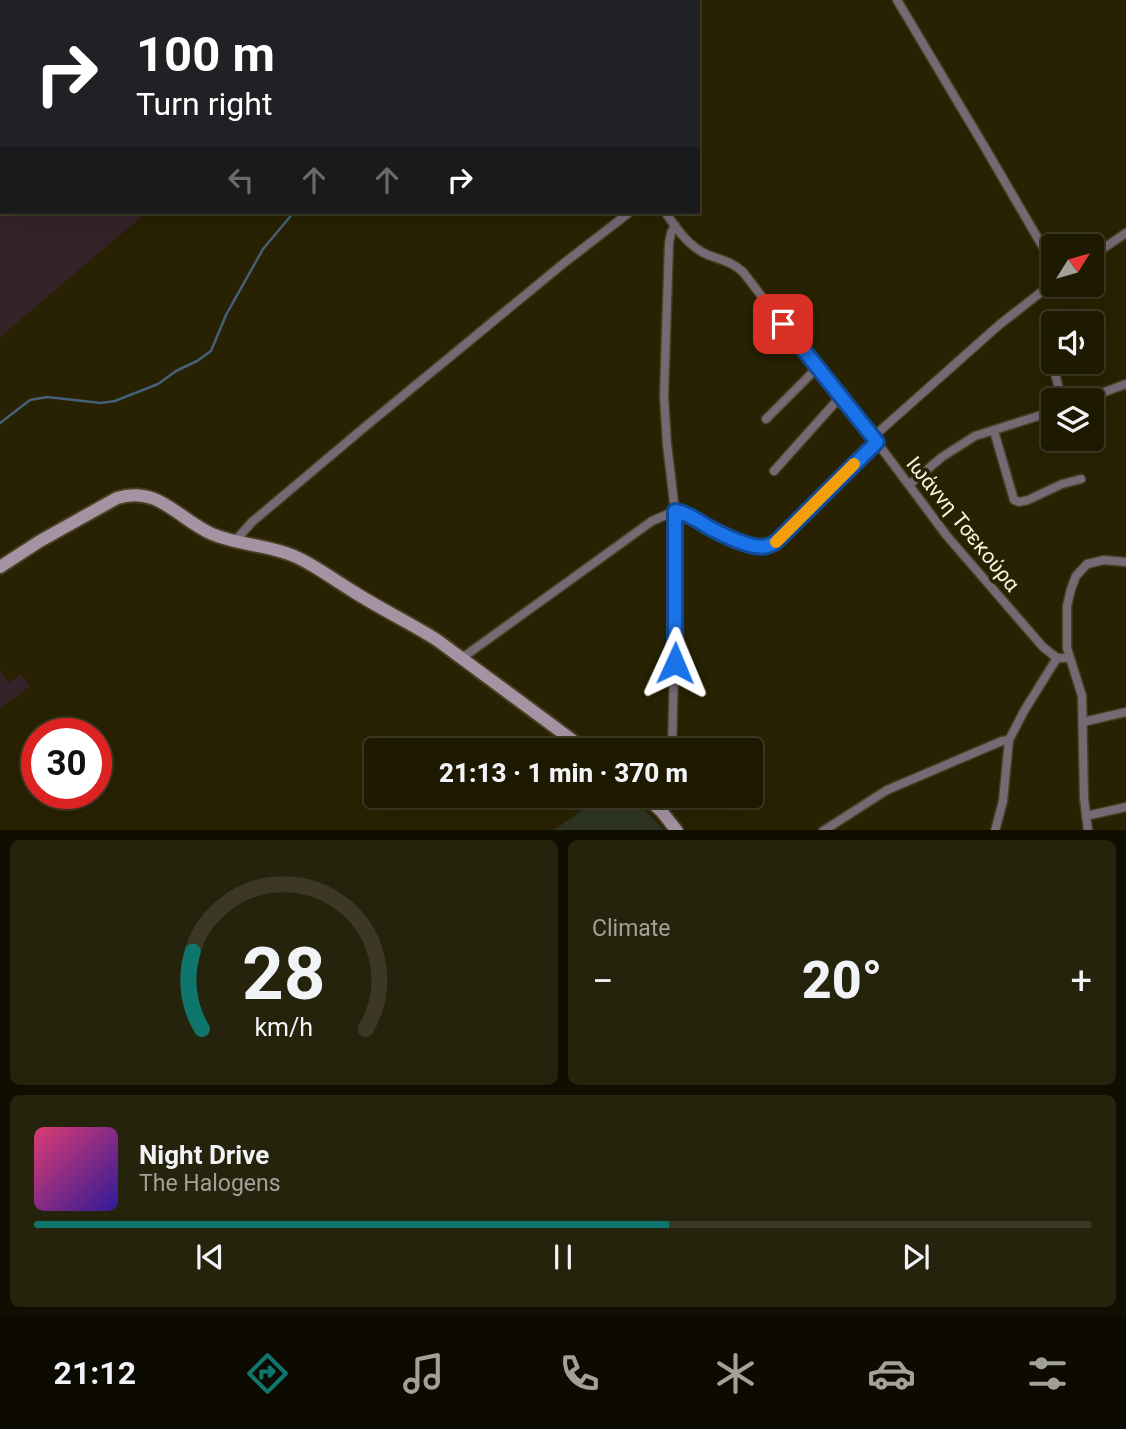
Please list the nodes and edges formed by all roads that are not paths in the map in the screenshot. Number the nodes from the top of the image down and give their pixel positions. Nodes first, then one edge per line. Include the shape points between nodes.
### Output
1 (897, 0) edge
2 (628, 214) edge
3 (667, 214) edge
4 (675, 225) junction
5 (1126, 233) edge
6 (1041, 245) edge
7 (1104, 248) edge
8 (1041, 292) edge
9 (817, 368) junction
10 (1126, 384) edge
11 (1104, 392) edge
12 (841, 397) junction
13 (1041, 415) edge
14 (766, 419) dead end
15 (994, 431) junction
16 (875, 440) junction
17 (774, 471) dead end
18 (1081, 479) dead end
19 (909, 485) junction
20 (675, 511) junction
21 (235, 541) junction
22 (1126, 562) edge
23 (0, 567) edge
24 (1057, 657) junction
25 (1069, 657) junction
26 (462, 658) junction
27 (1126, 712) edge
28 (1083, 722) junction
29 (570, 738) edge
30 (672, 738) edge
31 (1009, 740) junction
32 (1126, 807) edge
33 (658, 808) edge
34 (665, 808) edge
35 (662, 812) junction
36 (1086, 816) junction
37 (676, 830) edge
38 (825, 830) edge
39 (995, 830) edge
40 (1088, 830) edge

1 - 6 street
2 - 21 street via 366,426
3 - 4 street, Ιωάννη Τσεκούρα
4 - 9 street, Ιωάννη Τσεκούρα via 700,250 743,272
4 - 20 street via 669,243 664,396
5 - 7 street
8 - 16 street
9 - 12 street, Ιωάννη Τσεκούρα
9 - 14 street
10 - 11 street
12 - 16 street, Ιωάννη Τσεκούρα
12 - 17 street
13 - 15 street
15 - 18 street via 1014,500 1028,500
15 - 19 street via 964,442
16 - 19 street, Ιωάννη Τσεκούρα
16 - 20 street via 769,546 743,543
19 - 24 street, Ιωάννη Τσεκούρα via 993,590
20 - 26 street via 652,521
20 - 30 street
21 - 23 street via 209,533 156,500 130,494 64,527
21 - 26 street via 296,557
22 - 25 street via 1094,562 1076,576 1067,606
24 - 25 street
24 - 31 street
25 - 28 street via 1082,696
26 - 29 street
27 - 28 street
28 - 36 street
31 - 38 street via 887,790
31 - 39 street
32 - 36 street
33 - 35 street
34 - 35 street
35 - 37 street
36 - 40 street

